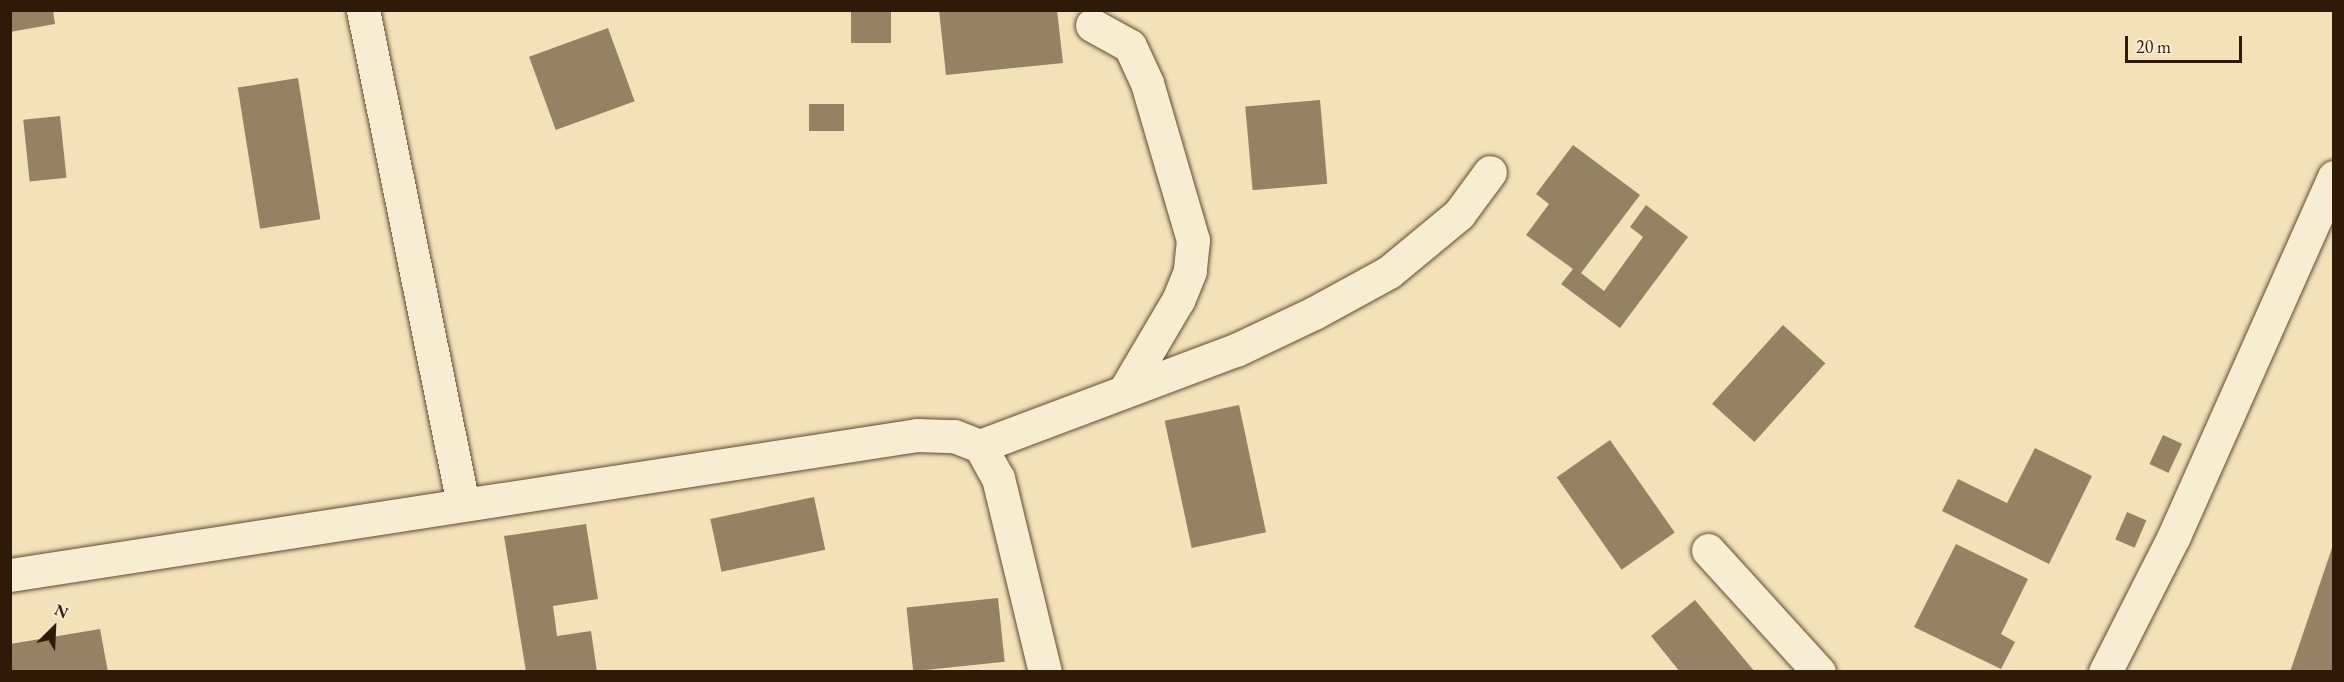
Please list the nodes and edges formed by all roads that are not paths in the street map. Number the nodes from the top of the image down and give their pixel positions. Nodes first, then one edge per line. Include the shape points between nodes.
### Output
1 (363, 10) edge
2 (1092, 25) dead end
3 (1490, 172) dead end
4 (2334, 177) edge
5 (1125, 390) junction
6 (980, 446) junction
7 (464, 504) junction
8 (1708, 550) dead end
9 (10, 575) edge
10 (1045, 672) edge
11 (1819, 672) edge
12 (2105, 672) edge

1 - 7 street
2 - 5 street via 1130,46 1147,83 1193,240 1190,271 1178,300
3 - 5 street via 1459,214 1389,272 1236,350
4 - 12 street via 2174,536
5 - 6 street
6 - 7 street via 954,436 917,435
6 - 10 street via 1007,503
7 - 9 street
8 - 11 street

